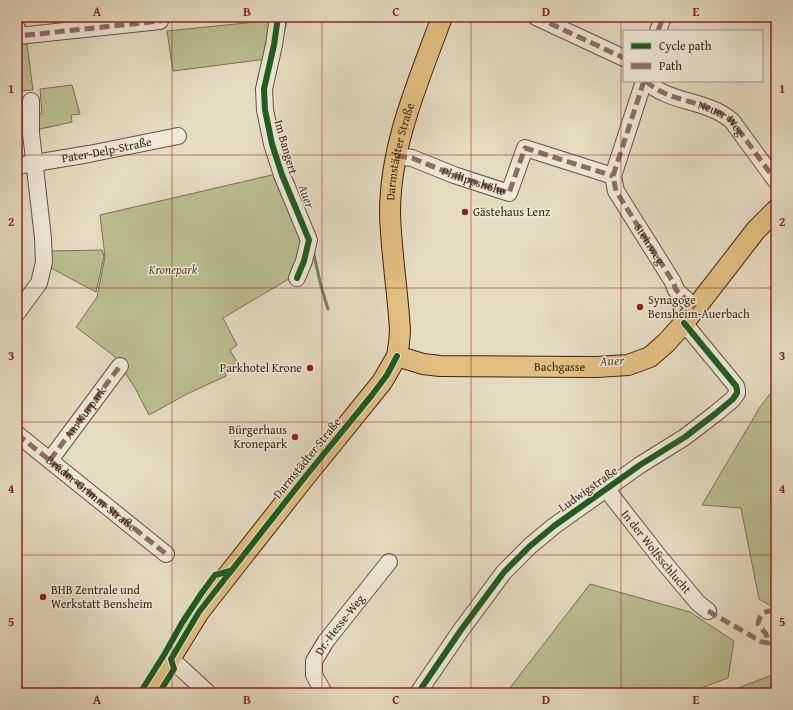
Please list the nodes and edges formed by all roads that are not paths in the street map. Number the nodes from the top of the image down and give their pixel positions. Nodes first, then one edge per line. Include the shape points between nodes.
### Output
1 (160, 17) edge
2 (278, 17) edge
3 (442, 17) edge
4 (536, 17) edge
5 (663, 17) edge
6 (17, 28) edge
7 (658, 30) edge
8 (623, 58) edge
9 (645, 82) edge
10 (646, 82) edge
11 (32, 101) dead end
12 (178, 136) dead end
13 (397, 156) junction
14 (35, 164) junction
15 (17, 166) edge
16 (613, 176) junction
17 (776, 181) edge
18 (776, 210) edge
19 (297, 278) dead end
20 (17, 313) edge
21 (689, 316) junction
22 (396, 356) junction
23 (120, 366) dead end
24 (17, 434) edge
25 (50, 460) junction
26 (607, 490) junction
27 (166, 554) dead end
28 (389, 562) dead end
29 (708, 611) dead end
30 (171, 659) junction
31 (149, 693) edge
32 (208, 693) edge
33 (324, 693) edge
34 (418, 693) edge

1 - 6 street via 160,21 18,36
2 - 19 street, Im Bangert via 264,89 264,110 282,175 309,240
3 - 13 main road, Darmstädter Straße via 406,116
4 - 8 street
5 - 7 street
9 - 16 street
10 - 17 street, Neuer Weg via 667,95 712,108 725,115
11 - 14 street via 31,133
12 - 14 street, Pater-Delp-Straße
13 - 16 street, Philippshöhe via 412,158 509,193 525,148
13 - 22 main road, Darmstädter Straße via 390,212 399,322
14 - 15 street, Pater-Delp-Straße
14 - 20 street via 44,262 39,283
16 - 21 street, Steinweg via 616,191 673,282
18 - 21 main road, Bachgasse via 756,230
21 - 22 main road, Bachgasse via 650,357 628,365 440,366
21 - 26 street, Ludwigstraße via 736,386 737,394 685,437 640,465
22 - 30 main road, Darmstädter Straße via 387,375 372,395 199,612
23 - 25 street, Am Kurpark
24 - 25 street, Brüder-Grimm-Straße
25 - 27 street, Brüder-Grimm-Straße
26 - 29 street, In der Wolfsschlucht via 661,559 698,603
26 - 34 street, Ludwigstraße via 554,526 504,572
28 - 33 street, Dr.-Hesse-Weg via 326,641 314,661 314,675
30 - 31 main road, Darmstädter Straße
30 - 32 street

